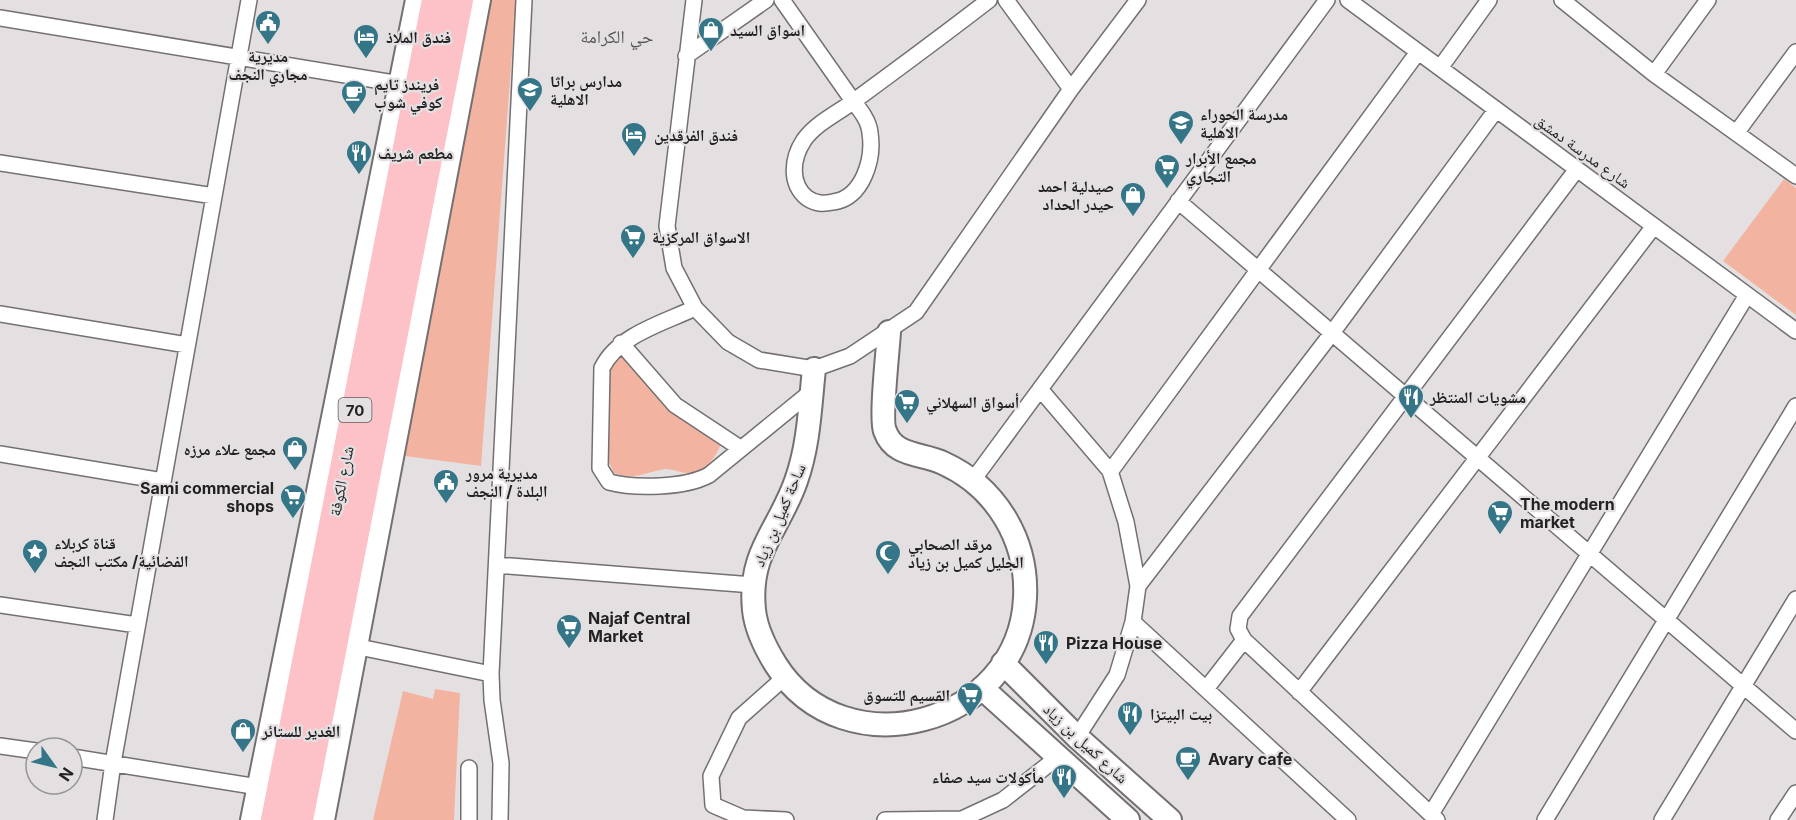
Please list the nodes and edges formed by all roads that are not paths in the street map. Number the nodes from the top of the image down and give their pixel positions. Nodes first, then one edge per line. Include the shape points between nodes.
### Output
1 (249, 0) edge
2 (417, 0) edge
3 (436, 0) edge
4 (459, 0) edge
5 (479, 0) edge
6 (524, 0) edge
7 (694, 0) edge
8 (766, 0) edge
9 (782, 0) edge
10 (989, 0) edge
11 (1006, 0) edge
12 (1138, 0) edge
13 (1327, 0) edge
14 (1348, 0) edge
15 (1489, 0) edge
16 (1562, 0) edge
17 (1708, 0) edge
18 (1582, 6) edge
19 (0, 18) edge
20 (1418, 52) junction
21 (1796, 52) edge
22 (686, 56) junction
23 (239, 59) junction
24 (1440, 68) junction
25 (1654, 74) junction
26 (400, 84) junction
27 (1071, 89) junction
28 (854, 101) junction
29 (1496, 110) junction
30 (1737, 132) junction
31 (0, 163) edge
32 (1577, 170) junction
33 (1796, 176) edge
34 (214, 196) junction
35 (1178, 201) junction
36 (1654, 226) junction
37 (388, 250) junction
38 (1260, 271) junction
39 (423, 290) junction
40 (1747, 296) junction
41 (695, 308) junction
42 (0, 314) edge
43 (1796, 331) edge
44 (889, 332) junction
45 (1332, 333) junction
46 (621, 343) junction
47 (188, 345) junction
48 (813, 380) junction
49 (1040, 389) junction
50 (1407, 397) junction
51 (1796, 406) edge
52 (740, 448) junction
53 (0, 454) edge
54 (1478, 458) junction
55 (1110, 472) junction
56 (973, 480) junction
57 (163, 481) junction
58 (1590, 554) junction
59 (497, 565) junction
60 (753, 585) junction
61 (1138, 586) junction
62 (1796, 599) edge
63 (0, 605) edge
64 (1667, 620) junction
65 (1133, 622) junction
66 (137, 625) junction
67 (1244, 640) junction
68 (354, 646) junction
69 (1003, 663) junction
70 (491, 674) junction
71 (784, 678) junction
72 (1743, 686) junction
73 (982, 688) junction
74 (1206, 689) junction
75 (1299, 692) junction
76 (1796, 731) edge
77 (1077, 737) junction
78 (0, 746) edge
79 (24, 749) edge
80 (1058, 757) junction
81 (84, 759) edge
82 (112, 763) junction
83 (469, 768) dead end
84 (258, 787) junction
85 (1796, 793) edge
86 (1434, 817) edge
87 (743, 819) edge
88 (962, 819) edge
89 (105, 820) edge
90 (252, 820) edge
91 (275, 820) edge
92 (299, 820) edge
93 (323, 820) edge
94 (469, 820) edge
95 (500, 820) edge
96 (786, 820) edge
97 (885, 820) edge
98 (1128, 820) edge
99 (1170, 820) edge
100 (1348, 820) edge
101 (1545, 820) edge
102 (1662, 820) edge
103 (1779, 820) edge

1 - 23 street
2 - 26 main road
3 - 37 highway, شارع الكوفة / 70
4 - 37 highway, شارع الكوفة / 70
5 - 39 main road
6 - 59 street
7 - 22 street
8 - 22 street
9 - 28 street
10 - 28 street
11 - 27 street
12 - 27 street
13 - 35 street
14 - 20 street, شارع مدرسة دمشق
15 - 24 street
16 - 18 street
17 - 25 street
18 - 25 street
19 - 23 street
20 - 24 street, شارع مدرسة دمشق
20 - 38 street
21 - 30 street
22 - 41 street via 667,226 674,268
23 - 26 street
23 - 34 street
24 - 29 street, شارع مدرسة دمشق
25 - 30 street
26 - 37 main road
27 - 44 street via 916,312
28 - 28 street via 813,129 799,149 795,179 799,189 815,202 838,202 848,197 856,191 866,171 871,135
29 - 32 street, شارع مدرسة دمشق
29 - 45 street
30 - 33 street
31 - 34 street
32 - 36 street, شارع مدرسة دمشق
32 - 50 street
34 - 47 street
35 - 38 street
35 - 49 street
36 - 40 street, شارع مدرسة دمشق
36 - 54 street
37 - 39 highway
37 - 84 main road
37 - 91 highway, شارع الكوفة / 70
37 - 92 highway, شارع الكوفة / 70
38 - 45 street
38 - 55 street
39 - 68 main road
40 - 43 street, شارع مدرسة دمشق
40 - 58 street
41 - 46 street
41 - 48 street via 728,342 759,360
42 - 47 street
44 - 48 street
44 - 56 main road, ساحة كميل بن زياد via 884,429 892,444 906,453 941,462
45 - 50 street
45 - 61 street
46 - 52 street via 675,405
46 - 52 street via 602,368 600,468 609,482 626,487 695,483
47 - 57 street
48 - 52 street
48 - 60 main road, ساحة كميل بن زياد via 804,457 795,484 765,541
49 - 55 street
49 - 56 street
50 - 54 street
50 - 67 street via 1240,616 1238,629
51 - 64 street
53 - 57 street
54 - 58 street
54 - 75 street
55 - 61 street via 1126,522
56 - 69 main road, ساحة كميل بن زياد via 1003,514 1014,533 1024,566 1025,600
57 - 66 street
58 - 64 street
58 - 86 street
59 - 60 street
59 - 70 street
60 - 71 main road, ساحة كميل بن زياد via 754,613 765,648
61 - 65 street
62 - 72 street
63 - 66 street
64 - 72 street
64 - 101 street
65 - 74 street
65 - 77 street via 1117,675
66 - 82 street
67 - 74 street
67 - 75 street
68 - 70 street
68 - 93 main road
69 - 73 main road, ساحة كميل بن زياد
69 - 77 main road, شارع كميل بن زياد
70 - 95 street via 501,763
71 - 73 main road, ساحة كميل بن زياد via 828,711 845,719 881,726 918,723 944,713
71 - 87 street via 740,718 711,776 713,805
72 - 76 street
72 - 102 street
73 - 80 main road, شارع كميل بن زياد
74 - 100 street
75 - 86 street
77 - 99 main road, شارع كميل بن زياد
78 - 79 street
80 - 88 street via 1003,800
80 - 98 main road, شارع كميل بن زياد
81 - 82 street
82 - 84 street
82 - 89 street
83 - 94 street
84 - 90 main road
85 - 103 street
87 - 96 street
88 - 97 street

